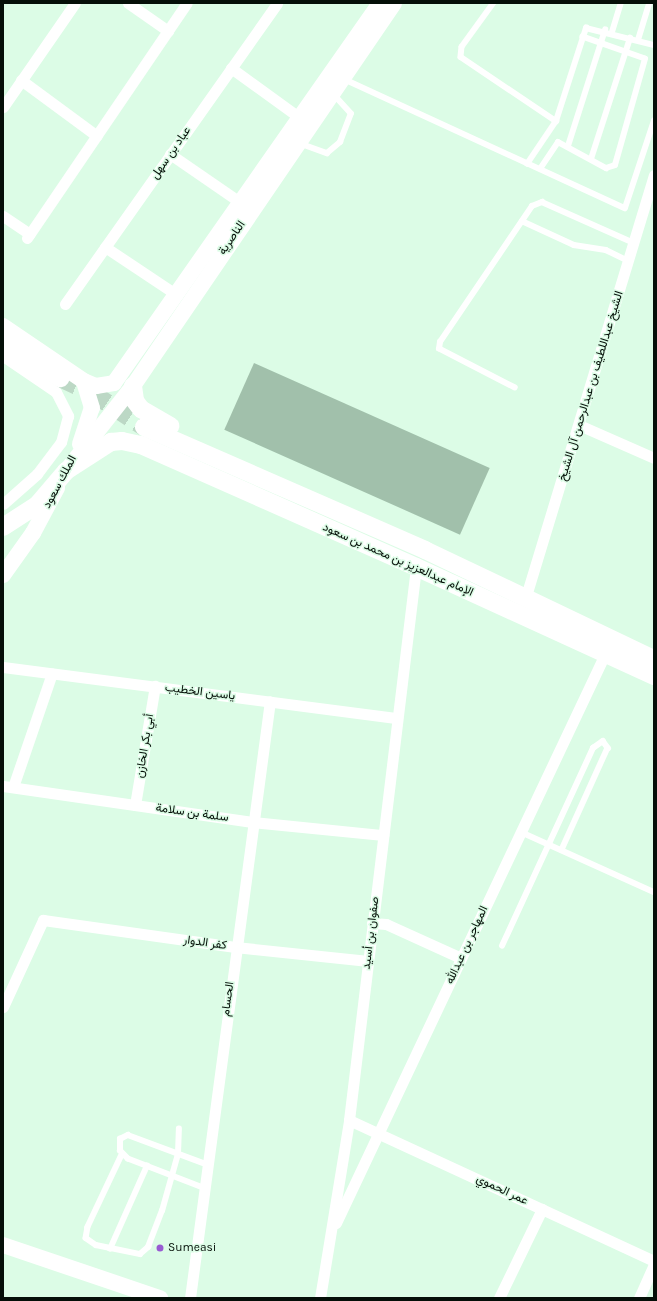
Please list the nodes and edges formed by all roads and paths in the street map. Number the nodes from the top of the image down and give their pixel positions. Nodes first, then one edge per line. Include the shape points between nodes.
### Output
1 (75, 3) edge
2 (128, 3) edge
3 (187, 3) edge
4 (277, 3) edge
5 (380, 3) edge
6 (394, 3) edge
7 (494, 3) edge
8 (621, 3) edge
9 (649, 3) edge
10 (605, 30) junction
11 (168, 31) junction
12 (612, 32) junction
13 (583, 36) junction
14 (630, 38) junction
15 (638, 40) junction
16 (602, 42) junction
17 (654, 45) edge
18 (626, 51) junction
19 (231, 68) junction
20 (342, 78) junction
21 (21, 80) junction
22 (332, 93) junction
23 (3, 107) edge
24 (300, 118) junction
25 (654, 121) edge
26 (556, 122) junction
27 (97, 136) junction
28 (297, 143) junction
29 (568, 146) junction
30 (170, 154) junction
31 (591, 159) junction
32 (527, 164) junction
33 (540, 169) junction
34 (654, 176) edge
35 (241, 203) junction
36 (3, 216) edge
37 (522, 220) junction
38 (634, 243) junction
39 (105, 247) junction
40 (629, 261) junction
41 (177, 294) junction
42 (65, 304) dead end
43 (3, 326) edge
44 (3, 340) edge
45 (3, 356) edge
46 (60, 378) tunnel mouth
47 (84, 381) junction
48 (133, 386) junction
49 (514, 388) dead end
50 (580, 425) junction
51 (144, 427) tunnel mouth
52 (654, 458) edge
53 (66, 471) junction
54 (3, 504) edge
55 (3, 527) edge
56 (425, 550) junction
57 (416, 567) junction
58 (3, 575) edge
59 (526, 596) junction
60 (604, 654) junction
61 (654, 659) edge
62 (3, 667) edge
63 (52, 673) junction
64 (654, 676) edge
65 (155, 686) junction
66 (270, 701) junction
67 (396, 718) junction
68 (8, 786) edge
69 (135, 805) junction
70 (252, 822) junction
71 (521, 832) junction
72 (383, 835) junction
73 (547, 844) junction
74 (562, 850) junction
75 (654, 892) edge
76 (372, 923) junction
77 (502, 946) dead end
78 (235, 947) junction
79 (461, 958) junction
80 (368, 961) junction
81 (3, 1007) edge
82 (349, 1120) junction
83 (179, 1129) dead end
84 (379, 1133) junction
85 (178, 1154) junction
86 (122, 1155) junction
87 (206, 1164) junction
88 (147, 1166) junction
89 (173, 1176) junction
90 (203, 1188) junction
91 (542, 1209) junction
92 (330, 1236) junction
93 (3, 1245) edge
94 (110, 1249) junction
95 (654, 1261) edge
96 (654, 1264) edge
97 (160, 1298) edge
98 (190, 1298) edge
99 (320, 1298) edge
100 (499, 1298) edge
101 (639, 1298) edge

1 - 21 street
2 - 11 street
3 - 11 street
4 - 19 street, عباد بن سهل
5 - 24 street, الناصرية
6 - 20 street, الناصرية
7 - 26 lane via 462,47 461,57
8 - 12 lane
9 - 15 lane
10 - 12 lane
10 - 13 lane via 586,28
10 - 16 lane
11 - 27 street
12 - 14 lane
13 - 16 lane
13 - 26 lane
14 - 15 lane
14 - 18 lane
15 - 17 lane
16 - 18 lane
16 - 29 lane
18 - 31 lane
18 - 31 lane via 640,55 645,63 614,165 606,168
19 - 24 street
19 - 30 street, عباد بن سهل
20 - 22 street, الناصرية
20 - 32 lane
21 - 23 street
21 - 27 street
22 - 28 street, الناصرية
22 - 28 lane via 351,114 340,142 327,153
24 - 35 street, الناصرية
25 - 33 lane via 625,208
26 - 32 lane
27 - 36 street via 29,236
28 - 48 street, الناصرية
29 - 31 lane
29 - 33 lane via 558,142
30 - 35 street
30 - 39 street, عباد بن سهل
32 - 33 lane
34 - 38 street, الشيخ عبداللطيف بن عبدالرحمن آل الشيخ
35 - 41 street, الناصرية
37 - 38 lane via 532,206 542,202
37 - 40 lane via 574,245 606,250
37 - 49 lane via 440,342 439,349
38 - 40 street, الشيخ عبداللطيف بن عبدالرحمن آل الشيخ
39 - 41 street
39 - 42 street, عباد بن سهل
40 - 50 street, الشيخ عبداللطيف بن عبدالرحمن آل الشيخ
41 - 47 street, الناصرية via 114,383 104,386
43 - 47 street
44 - 46 main road
45 - 54 street via 56,392 68,416 61,442 37,474
47 - 53 street, الملك سعود via 92,408 84,436
48 - 53 street, الناصرية
48 - 56 main road via 135,401 152,418 365,516
50 - 52 street
50 - 59 street, الشيخ عبداللطيف بن عبدالرحمن آل الشيخ
51 - 56 main road, الإمام عبدالعزيز بن محمد بن سعود
53 - 55 main road, الإمام عبدالعزيز بن محمد بن سعود via 36,505
53 - 57 main road, الإمام عبدالعزيز بن محمد بن سعود via 111,442 141,446
53 - 58 street, الملك سعود via 33,533
56 - 59 main road, الإمام عبدالعزيز بن محمد بن سعود
57 - 60 main road, الإمام عبدالعزيز بن محمد بن سعود
57 - 67 street, صفوان بن أسيد
59 - 61 main road, الإمام عبدالعزيز بن محمد بن سعود
60 - 64 main road, الإمام عبدالعزيز بن محمد بن سعود
60 - 71 street, المهاجر بن عبدالله
62 - 63 street, ياسين الخطيب
63 - 65 street, ياسين الخطيب
63 - 68 street
65 - 66 street, ياسين الخطيب
65 - 69 street, أبي بكر الخازن
66 - 67 street, ياسين الخطيب
66 - 70 street, الحسام
67 - 72 street, صفوان بن أسيد
68 - 69 street, سلمة بن سلامة
69 - 70 street, سلمة بن سلامة
70 - 72 street, سلمة بن سلامة
70 - 78 street, الحسام
71 - 73 lane
71 - 79 street, المهاجر بن عبدالله
72 - 76 street, صفوان بن أسيد
73 - 74 lane
73 - 74 lane via 593,748 603,741 608,748
73 - 77 lane
74 - 75 lane
76 - 79 street via 386,924
76 - 80 street, صفوان بن أسيد
78 - 80 street, كفر الدوار
78 - 81 street, كفر الدوار via 43,920
78 - 87 street, الحسام
79 - 84 street, المهاجر بن عبدالله
80 - 82 street, صفوان بن أسيد
82 - 84 street, عمر الحموي
82 - 92 street, صفوان بن أسيد
83 - 85 lane
84 - 91 street, عمر الحموي
84 - 92 street, المهاجر بن عبدالله
85 - 86 lane via 128,1135 120,1139
85 - 87 lane
85 - 89 lane
86 - 88 lane
86 - 94 lane via 87,1232 88,1241
87 - 90 street, الحسام
88 - 89 lane
88 - 94 lane
89 - 90 lane
89 - 94 lane via 148,1247 140,1254
90 - 98 street, الحسام
91 - 95 street, عمر الحموي
91 - 100 street
92 - 99 street, صفوان بن أسيد
93 - 97 street
96 - 101 street

